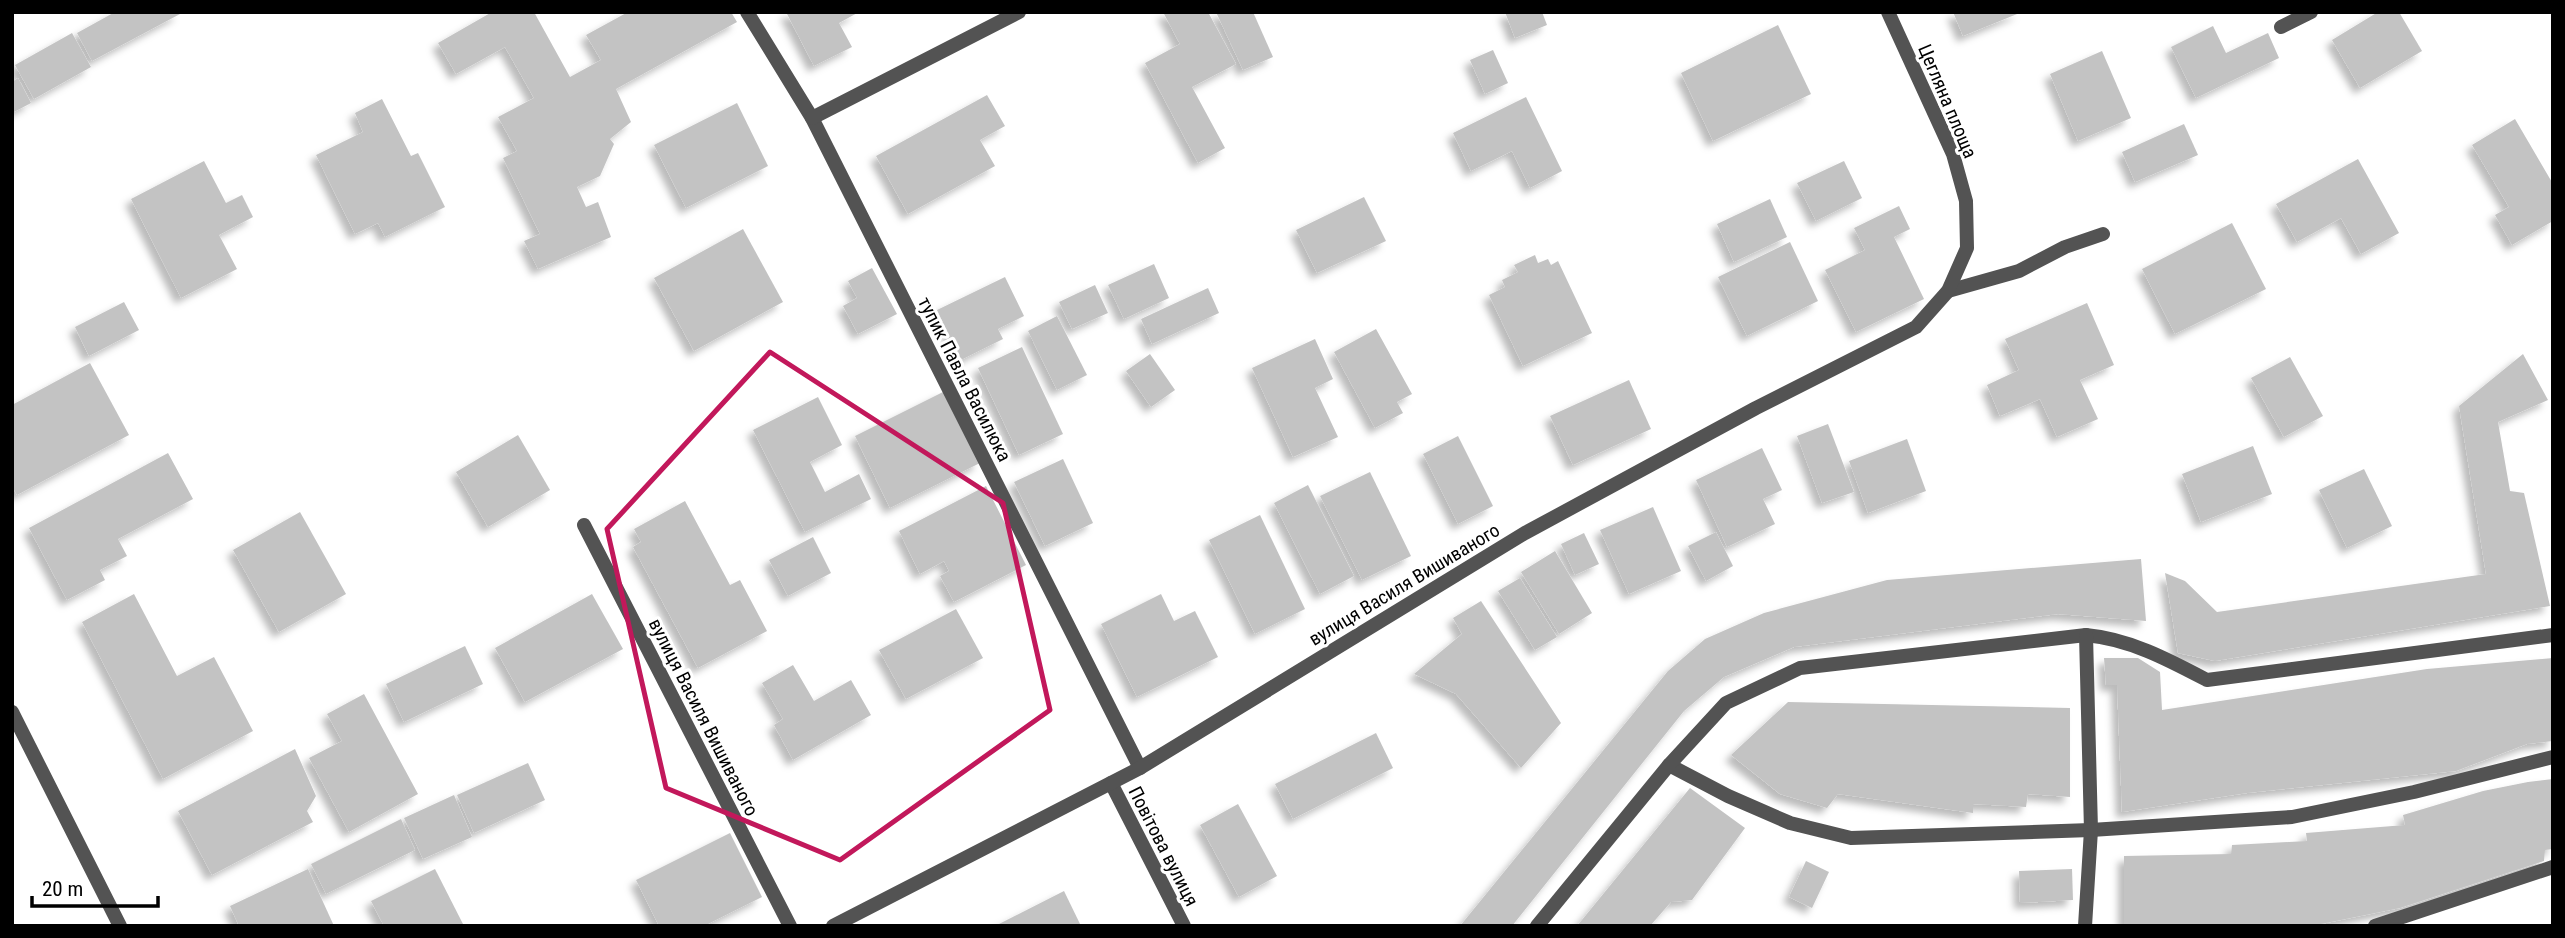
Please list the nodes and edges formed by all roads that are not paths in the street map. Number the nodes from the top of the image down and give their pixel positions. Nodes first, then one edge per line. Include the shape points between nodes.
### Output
1 (747, 12) edge
2 (1019, 12) edge
3 (1888, 12) edge
4 (2311, 12) edge
5 (2281, 27) dead end
6 (812, 118) junction
7 (2103, 234) dead end
8 (1967, 248) joint
9 (1948, 291) junction
10 (584, 526) dead end
11 (2086, 635) junction
12 (2553, 635) edge
13 (12, 712) edge
14 (2553, 757) edge
15 (1669, 765) junction
16 (1140, 768) junction
17 (1111, 783) junction
18 (2091, 830) junction
19 (2553, 867) edge
20 (120, 926) edge
21 (790, 926) edge
22 (833, 926) edge
23 (1184, 926) edge
24 (1537, 926) edge
25 (2085, 926) edge
26 (2375, 926) edge

1 - 6 street, тупик Павла Василюка
2 - 6 street
3 - 8 street, Цегляна площа via 1952,154 1966,201
4 - 5 street
6 - 16 street, тупик Павла Василюка
7 - 9 street via 2019,271
8 - 9 street, вулиця Василя Вишиваного
9 - 16 street, вулиця Василя Вишиваного via 1916,327 1525,533
10 - 21 street, вулиця Василя Вишиваного
11 - 12 street via 2110,637 2207,680
11 - 15 street via 1800,668 1727,703
11 - 18 street
13 - 20 street
14 - 18 street via 2292,817
15 - 18 street via 1790,824 1851,838
15 - 24 street
16 - 17 street, вулиця Василя Вишиваного
17 - 22 street, вулиця Василя Вишиваного
17 - 23 street, Повітова вулиця
18 - 25 street
19 - 26 street

